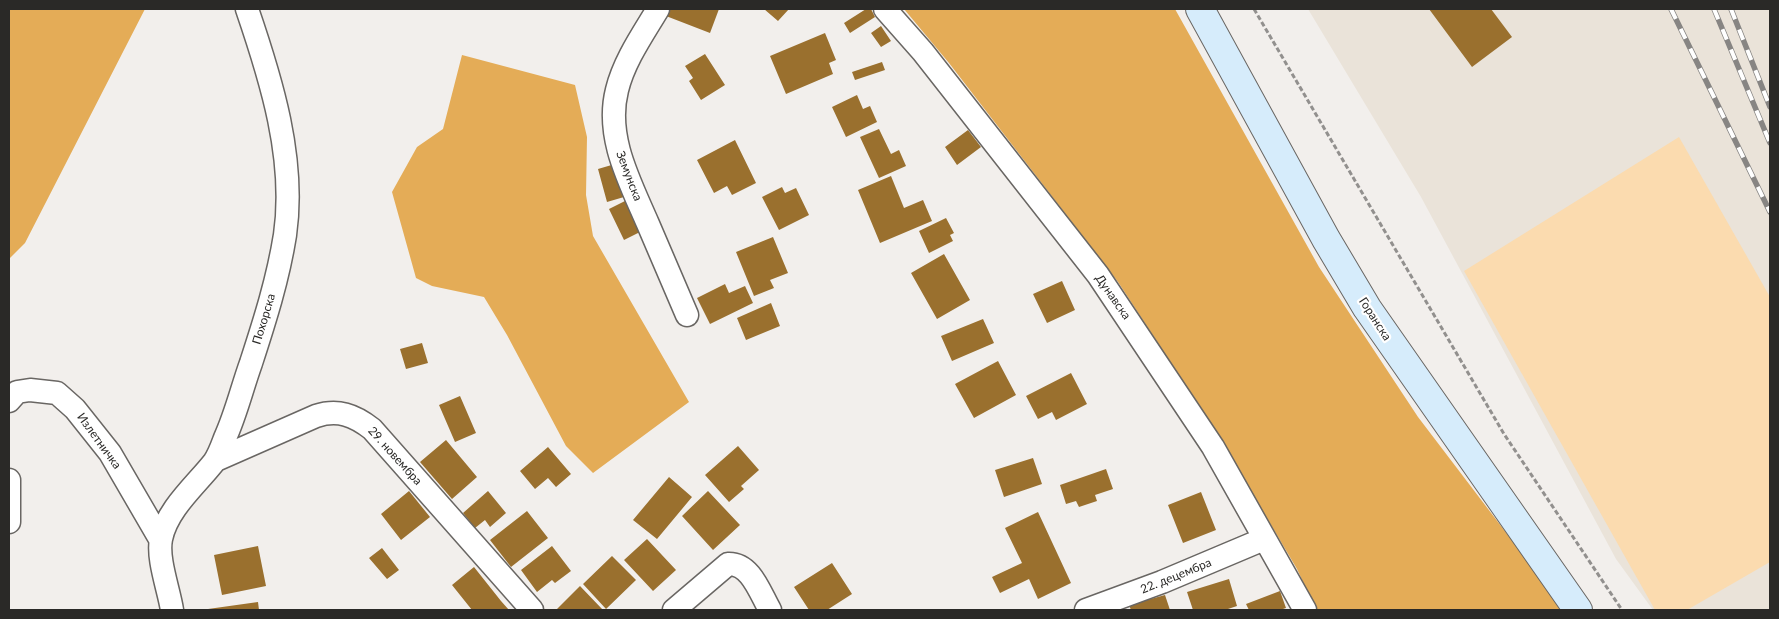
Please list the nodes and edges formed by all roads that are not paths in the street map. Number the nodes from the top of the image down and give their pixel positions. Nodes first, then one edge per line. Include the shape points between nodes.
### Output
1 (247, 9) edge
2 (658, 9) edge
3 (884, 9) edge
4 (1200, 9) edge
5 (687, 315) dead end
6 (9, 400) edge
7 (216, 460) junction
8 (9, 480) edge
9 (9, 522) edge
10 (160, 539) junction
11 (1264, 539) junction
12 (172, 610) edge
13 (532, 610) edge
14 (674, 610) edge
15 (770, 610) edge
16 (1086, 610) edge
17 (1305, 610) edge
18 (1578, 610) edge

1 - 7 street, Похорска via 279,119 287,194 285,233 266,321
2 - 5 street, Земунска via 625,67 617,90 614,113 616,138 623,167
3 - 11 street, Дунавска via 929,59 1098,275 1213,447
4 - 18 main road, Горанска via 1367,308
6 - 10 street, Излетничка via 17,392 30,390 57,393 75,409 110,453
7 - 10 street, Похорска via 186,494
7 - 13 street, 29. новембра via 329,412 358,418 372,429
8 - 9 street
10 - 12 street
11 - 16 street, 22. децембра
11 - 17 street, Дунавска
14 - 15 street via 728,564 737,564 747,570

